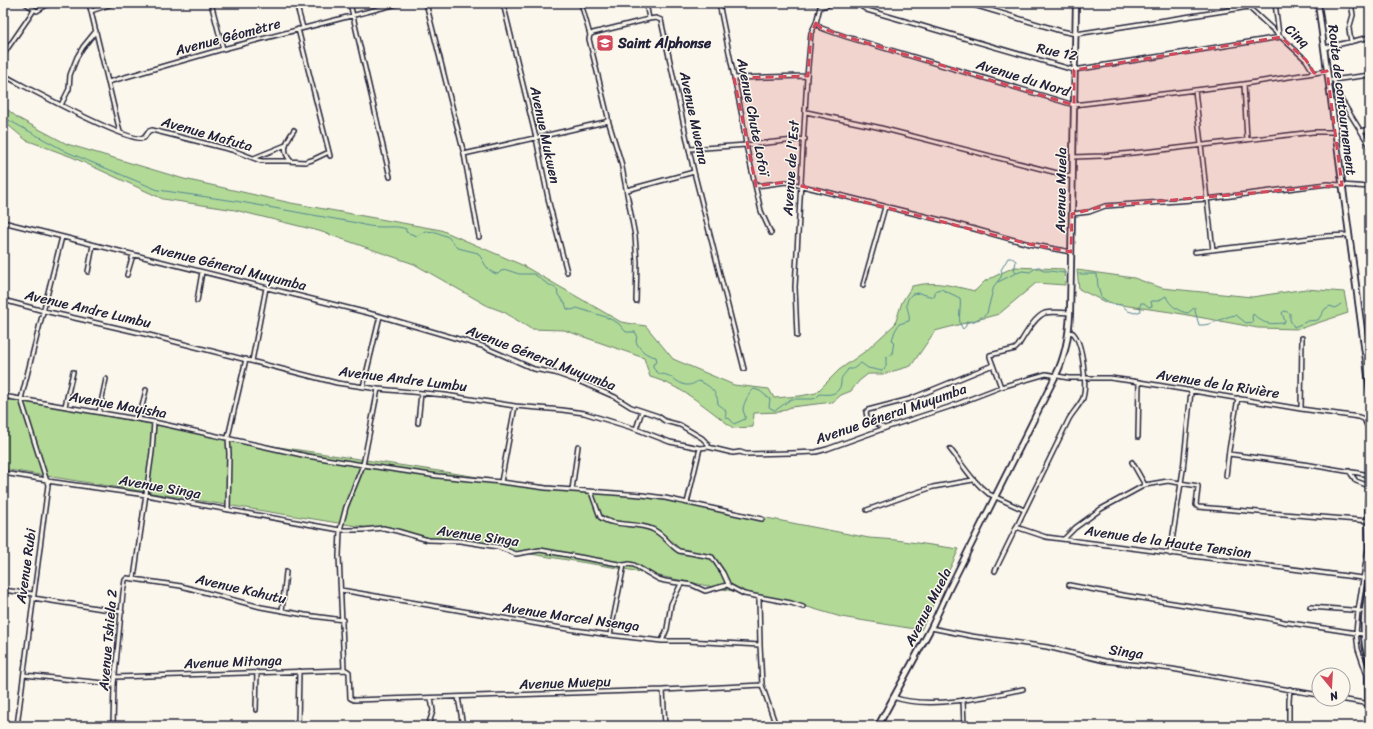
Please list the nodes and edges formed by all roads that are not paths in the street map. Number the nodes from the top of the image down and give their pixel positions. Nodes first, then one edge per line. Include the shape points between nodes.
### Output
1 (25, 3) edge
2 (50, 3) edge
3 (89, 3) edge
4 (115, 3) edge
5 (211, 3) edge
6 (296, 3) edge
7 (350, 3) edge
8 (401, 3) edge
9 (426, 3) edge
10 (503, 3) edge
11 (581, 3) edge
12 (717, 3) edge
13 (806, 3) edge
14 (821, 3) edge
15 (834, 3) edge
16 (861, 3) edge
17 (967, 3) edge
18 (1076, 3) edge
19 (1244, 3) edge
20 (1275, 3) edge
21 (1318, 3) edge
22 (1351, 3) edge
23 (646, 4) edge
24 (820, 8) junction
25 (1248, 8) junction
26 (34, 10) junction
27 (91, 10) junction
28 (354, 15) junction
29 (649, 19) junction
30 (816, 23) junction
31 (302, 28) junction
32 (298, 29) junction
33 (96, 31) junction
34 (1076, 34) junction
35 (590, 35) junction
36 (1280, 36) junction
37 (1370, 37) edge
38 (1351, 42) junction
39 (1324, 48) junction
40 (224, 49) junction
41 (3, 55) edge
42 (1074, 70) junction
43 (1327, 71) junction
44 (1314, 73) junction
45 (3, 75) edge
46 (1370, 75) edge
47 (734, 78) junction
48 (807, 78) junction
49 (1334, 79) junction
50 (1328, 80) junction
51 (108, 82) junction
52 (1244, 84) junction
53 (1195, 90) junction
54 (61, 105) junction
55 (1074, 105) junction
56 (806, 112) junction
57 (608, 120) junction
58 (1370, 128) edge
59 (294, 130) dead end
60 (1361, 131) junction
61 (120, 132) junction
62 (1335, 132) junction
63 (536, 138) junction
64 (805, 138) junction
65 (1248, 140) junction
66 (286, 145) junction
67 (746, 145) junction
68 (1201, 146) junction
69 (1370, 146) edge
70 (690, 149) junction
71 (464, 154) junction
72 (1073, 157) junction
73 (254, 158) junction
74 (292, 162) junction
75 (694, 172) junction
76 (390, 177) dead end
77 (1073, 177) junction
78 (1342, 185) junction
79 (756, 186) junction
80 (801, 186) junction
81 (1370, 187) edge
82 (627, 190) junction
83 (1206, 199) junction
84 (885, 207) junction
85 (1072, 214) junction
86 (3, 222) edge
87 (771, 233) dead end
88 (1349, 235) junction
89 (62, 237) junction
90 (479, 237) dead end
91 (93, 245) junction
92 (1213, 250) junction
93 (1071, 252) junction
94 (1195, 252) dead end
95 (133, 255) junction
96 (88, 272) dead end
97 (202, 272) junction
98 (567, 272) dead end
99 (127, 275) dead end
100 (863, 286) dead end
101 (266, 288) junction
102 (3, 300) edge
103 (197, 301) dead end
104 (636, 301) dead end
105 (44, 311) junction
106 (1070, 313) junction
107 (380, 316) junction
108 (1069, 332) junction
109 (797, 336) dead end
110 (1302, 338) dead end
111 (246, 359) junction
112 (252, 361) junction
113 (1368, 363) edge
114 (993, 366) junction
115 (744, 369) dead end
116 (73, 372) dead end
117 (1056, 376) junction
118 (1084, 378) junction
119 (106, 379) dead end
120 (1140, 382) junction
121 (1001, 386) junction
122 (363, 387) junction
123 (378, 389) junction
124 (146, 390) dead end
125 (1370, 390) edge
126 (1191, 391) junction
127 (421, 393) junction
128 (3, 396) edge
129 (1238, 398) junction
130 (21, 399) junction
131 (65, 406) junction
132 (515, 406) junction
133 (1301, 409) junction
134 (642, 411) junction
135 (99, 412) junction
136 (139, 419) junction
137 (154, 422) junction
138 (418, 423) dead end
139 (884, 428) junction
140 (1369, 428) edge
141 (636, 429) junction
142 (228, 437) junction
143 (1138, 437) dead end
144 (1370, 444) edge
145 (578, 446) dead end
146 (708, 447) junction
147 (700, 448) junction
148 (950, 448) dead end
149 (1229, 454) junction
150 (1132, 462) dead end
151 (364, 465) junction
152 (1349, 471) junction
153 (3, 473) edge
154 (1370, 474) edge
155 (1226, 476) dead end
156 (973, 480) junction
157 (47, 481) junction
158 (501, 482) junction
159 (1181, 483) junction
160 (1145, 485) junction
161 (1369, 486) edge
162 (572, 490) junction
163 (591, 492) junction
164 (146, 495) junction
165 (995, 497) junction
166 (687, 503) junction
167 (228, 510) junction
168 (868, 510) dead end
169 (1024, 510) junction
170 (762, 519) dead end
171 (1369, 521) edge
172 (1016, 527) junction
173 (340, 530) junction
174 (1064, 539) junction
175 (1170, 554) junction
176 (624, 565) junction
177 (995, 571) dead end
178 (286, 572) dead end
179 (134, 578) junction
180 (1363, 578) junction
181 (1370, 580) edge
182 (681, 584) junction
183 (1069, 584) dead end
184 (729, 586) junction
185 (3, 590) edge
186 (341, 590) junction
187 (33, 596) junction
188 (759, 598) junction
189 (803, 607) dead end
190 (1310, 607) dead end
191 (282, 611) junction
192 (1358, 611) junction
193 (1365, 611) junction
194 (122, 612) junction
195 (343, 620) junction
196 (931, 628) junction
197 (1356, 633) junction
198 (1363, 634) junction
199 (610, 635) junction
200 (662, 641) junction
201 (760, 645) junction
202 (1370, 662) edge
203 (344, 670) junction
204 (299, 671) junction
205 (257, 672) junction
206 (1369, 674) edge
207 (24, 675) junction
208 (115, 677) junction
209 (114, 684) junction
210 (762, 684) junction
211 (1023, 689) dead end
212 (1290, 689) junction
213 (664, 690) junction
214 (1311, 693) edge
215 (458, 697) junction
216 (893, 697) junction
217 (432, 698) junction
218 (963, 700) junction
219 (1351, 701) edge
220 (1369, 704) edge
221 (256, 710) dead end
222 (18, 726) edge
223 (113, 726) edge
224 (298, 726) edge
225 (428, 726) edge
226 (463, 726) edge
227 (665, 726) edge
228 (776, 726) edge
229 (878, 726) edge
230 (964, 726) edge
231 (1289, 726) edge
232 (1368, 726) edge

1 - 26 street
2 - 26 street via 39,11
3 - 27 street
4 - 27 street
5 - 40 street
6 - 31 street
7 - 28 street
8 - 28 street, Avenue Géomètre
9 - 71 street
10 - 63 street, Avenue Mukwen
11 - 35 street
12 - 23 street
12 - 47 street, Avenue Chute Lofoï
13 - 14 street
14 - 24 street, Avenue de l'Est
15 - 24 street
16 - 42 street, Rue 12 via 867,10
17 - 34 street
18 - 34 street, Avenue Muela
19 - 25 street, Cinq
20 - 36 street
21 - 39 street, Route de contournement
22 - 38 street
23 - 29 street
24 - 30 street, Avenue de l'Est
25 - 34 street
25 - 36 street, Cinq
26 - 41 street
27 - 33 street
28 - 31 street, Avenue Géomètre
28 - 76 street
29 - 35 street
29 - 70 street, Avenue Mwema via 658,18 662,24
30 - 48 street, Avenue de l'Est via 812,33
30 - 55 street, Avenue du Nord via 821,28 847,37
31 - 32 street, Avenue Géomètre
32 - 40 street, Avenue Géomètre
32 - 74 street, Avenue Mafuta via 329,154 309,162
33 - 51 street
33 - 54 street via 77,57 70,75 69,89
34 - 42 street, Avenue Muela
35 - 57 street
36 - 42 street, Rue 12
36 - 44 street, Cinq via 1306,60
37 - 38 street
38 - 39 street
39 - 43 street, Route de contournement
40 - 51 street, Avenue Géomètre
42 - 55 street, Avenue Muela
43 - 44 street, Avenue du Nord
43 - 50 street, Route de contournement
44 - 52 street, Avenue du Nord
45 - 54 street
46 - 49 street
47 - 48 street
47 - 67 street, Avenue Chute Lofoï
48 - 56 street, Avenue de l'Est
49 - 50 street
49 - 60 street via 1337,93
50 - 62 street, Route de contournement
51 - 61 street
52 - 53 street, Avenue du Nord
52 - 65 street
53 - 55 street, Avenue du Nord
53 - 68 street
54 - 61 street
55 - 72 street, Avenue Muela
56 - 64 street, Avenue de l'Est
56 - 77 street via 877,127
57 - 63 street
57 - 82 street
58 - 60 street
59 - 66 street
60 - 69 street
61 - 73 street, Avenue Mafuta via 141,140 152,130
62 - 65 street via 1313,132
62 - 78 street, Route de contournement
63 - 71 street
63 - 98 street, Avenue Mukwen
64 - 67 street
64 - 80 street, Avenue de l'Est
65 - 68 street
66 - 73 street
66 - 74 street via 286,154
67 - 70 street
67 - 79 street, Avenue Chute Lofoï
68 - 72 street
68 - 83 street
70 - 75 street, Avenue Mwema
71 - 90 street
72 - 77 street, Avenue Muela
73 - 74 street, Avenue Mafuta via 261,162
75 - 82 street
75 - 115 street, Avenue Mwema
77 - 85 street, Avenue Muela
78 - 81 street
78 - 83 street via 1327,184
78 - 88 street, Route de contournement
79 - 80 street via 786,182
79 - 87 street, Avenue Chute Lofoï via 761,211
80 - 84 street
80 - 109 street, Avenue de l'Est via 795,287
82 - 104 street via 636,249
83 - 85 street via 1105,206 1089,212
83 - 92 street
84 - 93 street via 1029,244
84 - 100 street
85 - 93 street, Avenue Muela
86 - 89 street, Avenue Géneral Muyumba
88 - 92 street
88 - 113 street, Route de contournement
89 - 91 street, Avenue Géneral Muyumba
89 - 105 street
91 - 95 street, Avenue Géneral Muyumba
91 - 96 street
92 - 94 street
93 - 106 street, Avenue Muela
95 - 97 street, Avenue Géneral Muyumba
95 - 99 street
97 - 101 street, Avenue Géneral Muyumba
97 - 103 street
101 - 107 street, Avenue Géneral Muyumba
101 - 112 street
102 - 105 street, Avenue Andre Lumbu
105 - 111 street, Avenue Andre Lumbu
105 - 130 street
106 - 108 street, Avenue Muela
106 - 114 street via 1044,313 1018,346 990,355
107 - 122 street
107 - 134 street, Avenue Géneral Muyumba via 482,346 534,369 555,372
108 - 117 street, Avenue Muela
108 - 118 street via 1076,335 1079,344
110 - 133 street
111 - 112 street, Avenue Andre Lumbu
111 - 142 street
112 - 122 street, Avenue Andre Lumbu via 337,383
113 - 125 street, Route de contournement
114 - 121 street
114 - 139 street via 910,400 866,412 867,417
116 - 131 street
117 - 118 street, Avenue de la Rivière
117 - 121 street, Avenue Géneral Muyumba via 1046,374
117 - 165 street, Avenue Muela
118 - 120 street, Avenue de la Rivière
118 - 169 street via 1081,402 1069,419
119 - 135 street
120 - 126 street, Avenue de la Rivière
120 - 143 street
121 - 139 street, Avenue Géneral Muyumba via 949,407
122 - 123 street, Avenue Andre Lumbu
123 - 127 street, Avenue Andre Lumbu
123 - 151 street
124 - 136 street
126 - 129 street, Avenue de la Rivière
126 - 159 street
127 - 132 street, Avenue Andre Lumbu
127 - 138 street
128 - 130 street, Avenue Mayisha
129 - 133 street, Avenue de la Rivière
129 - 149 street
130 - 131 street, Avenue Mayisha
130 - 157 street
131 - 135 street, Avenue Mayisha
132 - 141 street, Avenue Andre Lumbu via 584,413
132 - 158 street
133 - 140 street, Avenue de la Rivière via 1359,417 1364,419
134 - 141 street
134 - 146 street, Avenue Géneral Muyumba via 682,426 702,438
135 - 136 street, Avenue Mayisha
136 - 137 street, Avenue Mayisha
137 - 142 street, Avenue Mayisha
137 - 164 street, Avenue Tshiela 2
139 - 146 street, Avenue Géneral Muyumba via 816,452 735,454
140 - 144 street
141 - 147 street, Avenue Andre Lumbu via 670,442
142 - 151 street, Avenue Mayisha via 307,456
142 - 167 street
145 - 162 street
146 - 147 street, Avenue Andre Lumbu
147 - 166 street
148 - 156 street
149 - 152 street
149 - 155 street
150 - 160 street
151 - 158 street, Avenue Mayisha
151 - 173 street via 346,507
152 - 154 street
152 - 161 street via 1356,481
153 - 157 street, Avenue Singa
154 - 161 street
156 - 165 street
156 - 168 street via 933,487
157 - 164 street, Avenue Singa
157 - 187 street, Avenue Rubi
158 - 162 street, Avenue Mayisha
159 - 160 street via 1168,481
159 - 171 street via 1198,487 1198,507
159 - 175 street
160 - 174 street via 1101,509
161 - 171 street
162 - 163 street, Avenue Mayisha
163 - 166 street, Avenue Mayisha via 642,495
163 - 184 street via 603,520 652,529 679,551 712,557
164 - 167 street, Avenue Singa
164 - 179 street, Avenue Tshiela 2
165 - 169 street
165 - 196 street, Avenue Muela
166 - 170 street, Avenue Mayisha
167 - 173 street, Avenue Singa
169 - 172 street
171 - 180 street
172 - 174 street, Avenue de la Haute Tension via 1046,537
172 - 177 street
173 - 176 street, Avenue Singa via 383,528 425,540 498,546 516,554 540,550
173 - 186 street
174 - 175 street, Avenue de la Haute Tension
175 - 180 street, Avenue de la Haute Tension
176 - 182 street, Avenue Singa via 634,565 658,579
176 - 199 street
178 - 191 street
179 - 191 street, Avenue Kahutu via 181,586
179 - 194 street, Avenue Tshiela 2 via 125,579
180 - 181 street, Avenue de la Haute Tension
180 - 192 street
181 - 193 street
182 - 184 street, Avenue Singa via 692,585 705,591
182 - 200 street via 671,604 667,629
183 - 197 street
184 - 188 street
185 - 187 street
186 - 195 street
186 - 199 street, Avenue Marcel Nsenga
187 - 194 street
187 - 207 street, Avenue Rubi
188 - 189 street
188 - 201 street
190 - 192 street
191 - 195 street, Avenue Kahutu
192 - 193 street
192 - 197 street
193 - 198 street
194 - 208 street, Avenue Tshiela 2
195 - 203 street
196 - 212 street, Singa via 1047,647 1111,662 1172,669
196 - 216 street, Avenue Muela
197 - 198 street
197 - 206 street via 1358,649
198 - 202 street
199 - 200 street, Avenue Marcel Nsenga
200 - 201 street, Avenue Marcel Nsenga
201 - 210 street
203 - 204 street, Avenue Mitonga
203 - 217 street, Avenue Mwepu via 348,670 352,700
204 - 205 street, Avenue Mitonga
204 - 224 street
205 - 208 street, Avenue Mitonga
205 - 221 street
206 - 220 street
207 - 209 street
207 - 222 street, Avenue Rubi
208 - 209 street, Avenue Tshiela 2
209 - 223 street, Avenue Tshiela 2
210 - 213 street, Avenue Mwepu
210 - 228 street
211 - 218 street
212 - 214 street, Singa
212 - 231 street
213 - 215 street, Avenue Mwepu
213 - 227 street
215 - 217 street, Avenue Mwepu
215 - 226 street
216 - 218 street via 904,701 922,702
216 - 229 street, Avenue Muela
217 - 225 street via 433,711
218 - 230 street
219 - 220 street
220 - 232 street

